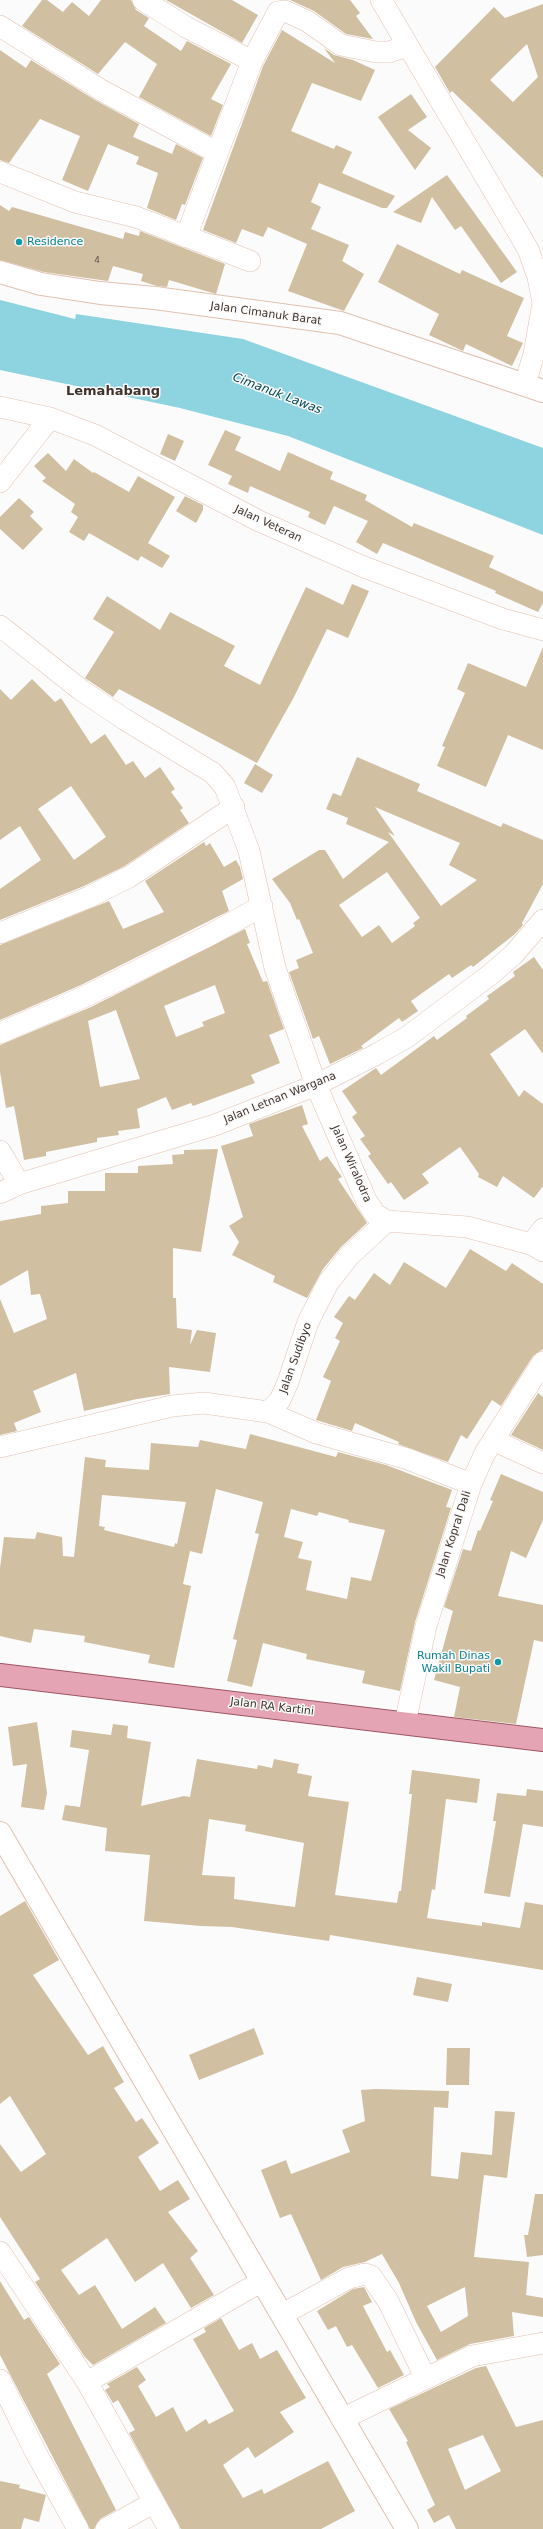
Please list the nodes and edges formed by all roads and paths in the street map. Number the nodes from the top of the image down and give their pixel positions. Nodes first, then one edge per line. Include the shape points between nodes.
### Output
1 (143, 0) edge
2 (381, 0) edge
3 (0, 26) edge
4 (407, 46) junction
5 (252, 61) junction
6 (216, 152) junction
7 (0, 172) edge
8 (186, 237) junction
9 (250, 261) dead end
10 (0, 272) edge
11 (534, 388) edge
12 (0, 407) edge
13 (50, 418) junction
14 (0, 482) edge
15 (543, 630) edge
16 (3, 635) edge
17 (234, 807) junction
18 (262, 906) junction
19 (543, 920) edge
20 (0, 933) edge
21 (0, 1033) edge
22 (316, 1085) junction
23 (0, 1151) edge
24 (19, 1184) junction
25 (0, 1193) edge
26 (387, 1221) junction
27 (539, 1242) edge
28 (543, 1362) edge
29 (268, 1412) junction
30 (493, 1440) junction
31 (0, 1447) edge
32 (543, 1463) edge
33 (471, 1484) junction
34 (0, 1675) edge
35 (405, 1723) junction
36 (543, 1740) edge
37 (0, 1833) edge
38 (0, 2252) edge
39 (262, 2281) junction
40 (283, 2314) junction
41 (543, 2343) edge
42 (426, 2377) junction
43 (0, 2380) edge
44 (87, 2382) junction
45 (342, 2419) junction
46 (153, 2503) junction
47 (78, 2529) edge
48 (106, 2529) edge
49 (169, 2529) edge
50 (407, 2529) edge

1 - 5 street via 186,27
2 - 4 street
3 - 6 street via 108,93
4 - 5 street via 389,52 376,52 341,45 307,21 282,10 274,18
4 - 11 street via 528,249 538,277 543,303 534,354
5 - 6 street
6 - 8 street
7 - 8 street via 75,202 136,217
8 - 9 street
10 - 11 street, Jalan Cimanuk Barat via 41,284 93,292 340,323
12 - 13 street, Jalan Veteran
13 - 14 street
13 - 15 street, Jalan Veteran via 95,435 258,521 364,567 503,619
16 - 17 street, Jalan Wiralodra via 124,719 213,773 225,787
17 - 18 street, Jalan Wiralodra via 249,851
17 - 20 street via 129,877 89,897
18 - 21 street via 208,936 86,996
18 - 22 street, Jalan Wiralodra via 275,968
19 - 22 street, Jalan Letnan Wargana via 514,954 491,974 407,1037
22 - 24 street, Jalan Letnan Wargana via 207,1127
22 - 26 street, Jalan Wiralodra via 366,1200 375,1214
23 - 24 street
24 - 25 street, Jalan Letnan Wargana
26 - 27 street via 453,1224
26 - 29 street, Jalan Sudibyo via 350,1256 328,1283 308,1322 280,1400
28 - 30 street, Jalan Kopral Dali
29 - 31 street via 204,1403 172,1406
29 - 33 street via 316,1433 408,1459
30 - 32 street
30 - 33 street, Jalan Kopral Dali
33 - 35 street, Jalan Kopral Dali via 426,1626
34 - 35 main road, Jalan RA Kartini
35 - 36 main road, Jalan RA Kartini
37 - 39 street
38 - 44 street
39 - 40 street
39 - 44 street
40 - 42 street via 349,2278 365,2274 371,2276 388,2301
40 - 45 street
41 - 42 street via 472,2356
42 - 45 street
43 - 47 street via 41,2463
44 - 46 street
45 - 50 street
46 - 48 street
46 - 49 street

